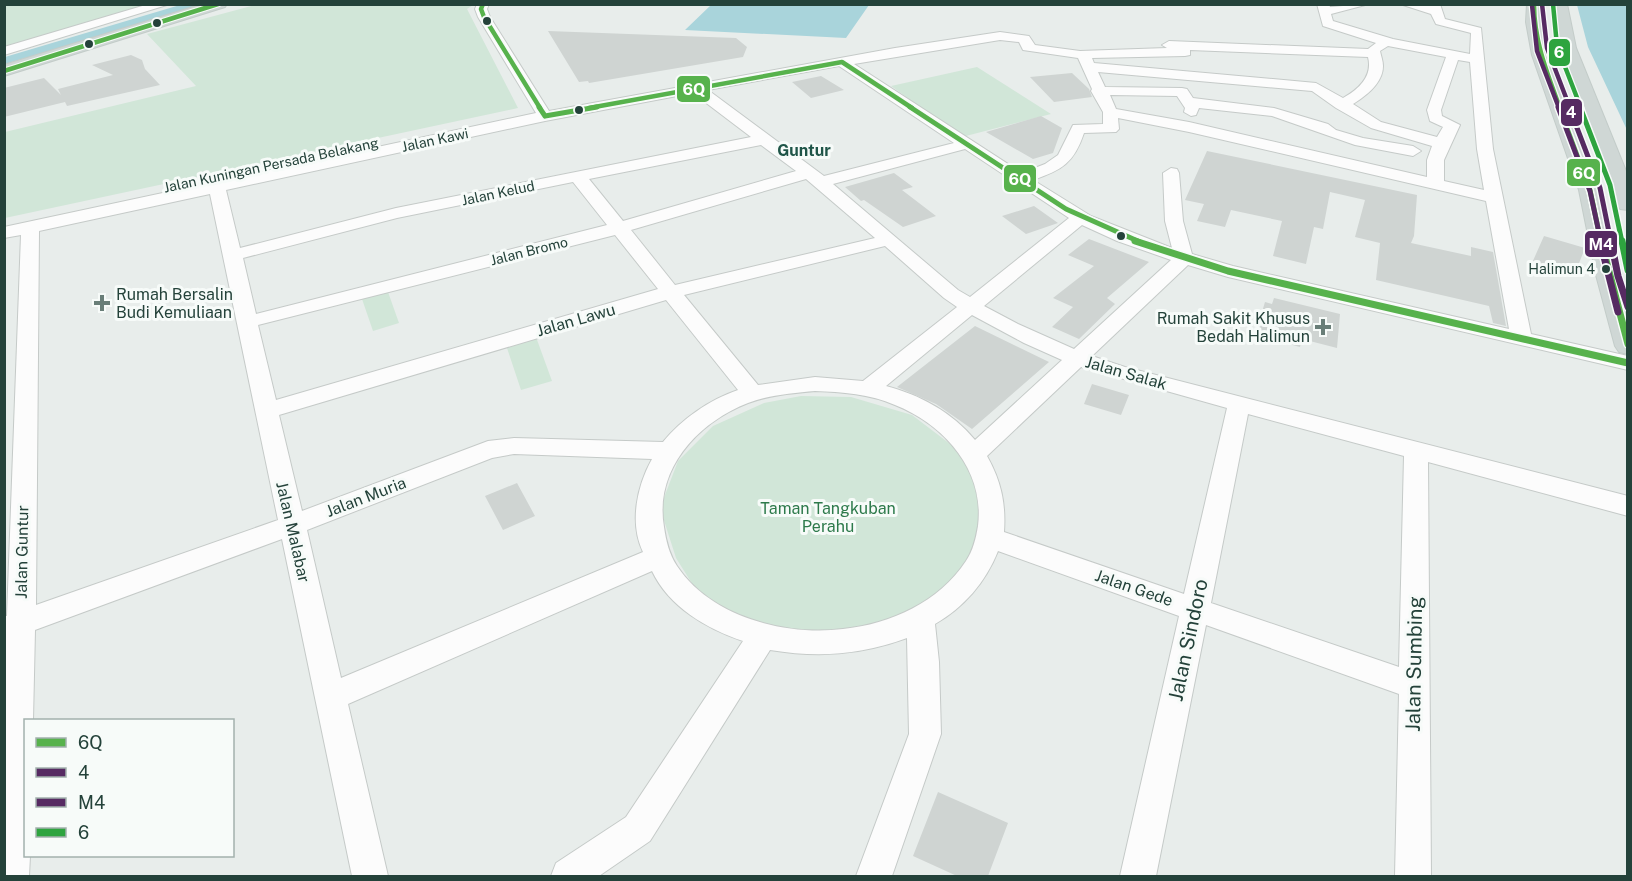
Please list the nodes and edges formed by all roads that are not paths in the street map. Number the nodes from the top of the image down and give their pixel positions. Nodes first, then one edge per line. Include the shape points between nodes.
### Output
1 (164, 4) edge
2 (220, 4) edge
3 (1363, 4) edge
4 (1406, 4) edge
5 (1534, 4) edge
6 (1559, 4) edge
7 (1324, 8) edge
8 (1435, 8) edge
9 (487, 11) edge
10 (1391, 43) junction
11 (4, 51) edge
12 (1135, 52) junction
13 (1185, 52) dead end
14 (1373, 53) junction
15 (1453, 55) junction
16 (1477, 58) junction
17 (1086, 61) junction
18 (842, 62) junction
19 (4, 71) edge
20 (1177, 75) junction
21 (1258, 82) junction
22 (697, 89) junction
23 (1098, 91) junction
24 (1185, 97) junction
25 (1341, 105) junction
26 (541, 111) junction
27 (1110, 112) junction
28 (1274, 112) junction
29 (1356, 112) junction
30 (1189, 127) junction
31 (1323, 127) junction
32 (765, 139) junction
33 (1572, 139) junction
34 (1604, 143) junction
35 (967, 144) junction
36 (1439, 150) junction
37 (1171, 173) dead end
38 (577, 176) junction
39 (815, 178) junction
40 (1019, 178) junction
41 (1436, 183) junction
42 (217, 186) junction
43 (1495, 198) junction
44 (1628, 204) edge
45 (1080, 218) junction
46 (4, 224) edge
47 (30, 227) junction
48 (619, 228) junction
49 (4, 233) edge
50 (888, 240) junction
51 (242, 253) junction
52 (1184, 258) junction
53 (670, 292) junction
54 (971, 306) junction
55 (247, 322) junction
56 (1521, 339) junction
57 (1628, 346) edge
58 (1076, 358) junction
59 (1628, 363) edge
60 (868, 389) junction
61 (753, 394) junction
62 (1239, 404) junction
63 (266, 411) junction
64 (669, 451) junction
65 (1416, 451) junction
66 (974, 454) junction
67 (1628, 506) edge
68 (292, 525) junction
69 (990, 538) junction
70 (658, 557) junction
71 (1194, 609) junction
72 (920, 620) junction
73 (13, 626) edge
74 (763, 636) junction
75 (1413, 685) junction
76 (330, 698) junction
77 (11, 876) edge
78 (370, 876) edge
79 (569, 876) edge
80 (874, 876) edge
81 (1138, 876) edge
82 (1413, 876) edge

1 - 11 street
2 - 19 main road
3 - 7 street
4 - 8 street
5 - 33 main road via 1540,55
6 - 34 main road via 1568,48
7 - 10 street via 1327,23 1332,26
8 - 16 street via 1440,21 1477,31
9 - 26 street
10 - 14 street via 1378,45
10 - 15 street
12 - 13 street
12 - 14 street via 1130,46 1141,44
12 - 17 street via 1087,52
14 - 25 street via 1376,67 1367,86 1356,98
15 - 16 street
15 - 36 street via 1434,110 1435,118 1452,125
16 - 43 street via 1485,148
17 - 18 street, Jalan Kawi via 1033,50 1024,39 1000,36
17 - 20 street
17 - 23 street
18 - 22 street, Jalan Kawi
18 - 35 street
20 - 21 street
20 - 24 street
21 - 25 street via 1316,87
21 - 28 street
22 - 26 street, Jalan Kawi
22 - 32 street, Jalan Salak
23 - 24 street
23 - 27 street
24 - 28 street
24 - 30 street via 1192,108
25 - 29 street
26 - 42 street, Jalan Kawi
26 - 46 street, Jalan Kuningan Persada Belakang
27 - 30 street
27 - 40 street via 1111,129 1078,128 1064,160
28 - 31 street
29 - 31 street
29 - 36 street
30 - 41 street
31 - 36 street via 1361,142
32 - 38 street, Jalan Kelud
32 - 39 street, Jalan Salak
33 - 34 main road
33 - 57 main road via 1590,190
34 - 44 main road
35 - 39 street, Jalan Bromo
35 - 40 street
36 - 41 street via 1433,173
37 - 52 street via 1174,221
38 - 48 street
38 - 51 street, Jalan Kelud via 396,213
39 - 48 street, Jalan Bromo
39 - 50 street, Jalan Salak
40 - 45 street
41 - 43 street
42 - 47 street, Jalan Kawi
42 - 51 street, Jalan Malabar
43 - 56 street
45 - 52 street
45 - 54 street
47 - 49 street, Jalan Kawi
47 - 73 street, Jalan Guntur
48 - 53 street
48 - 55 street, Jalan Bromo
50 - 53 street, Jalan Lawu
50 - 54 street, Jalan Salak via 951,294
51 - 55 street, Jalan Malabar
52 - 56 street
52 - 58 street
53 - 61 street
53 - 63 street, Jalan Lawu
54 - 58 street, Jalan Salak
54 - 60 street
55 - 63 street, Jalan Malabar
56 - 59 street
58 - 62 street, Jalan Salak
58 - 66 street
60 - 61 street via 815,384
60 - 66 street via 929,412
61 - 64 street via 711,413
62 - 65 street, Jalan Salak
62 - 71 street, Jalan Sindoro
63 - 68 street, Jalan Malabar
64 - 68 street, Jalan Muria via 502,447
64 - 70 street via 648,500 649,527
65 - 67 street, Jalan Salak
65 - 75 street, Jalan Sumbing
66 - 69 street via 992,494
68 - 73 street, Jalan Muria
68 - 76 street, Jalan Malabar
69 - 71 street, Jalan Gede
69 - 72 street via 967,583
70 - 74 street via 679,588 695,603 738,628
70 - 76 street
71 - 75 street, Jalan Gede
71 - 81 street, Jalan Sindoro
72 - 74 street via 861,640 806,642
72 - 80 street via 925,734
73 - 77 street, Jalan Guntur
74 - 79 street via 638,829
75 - 82 street, Jalan Sumbing
76 - 78 street, Jalan Malabar

